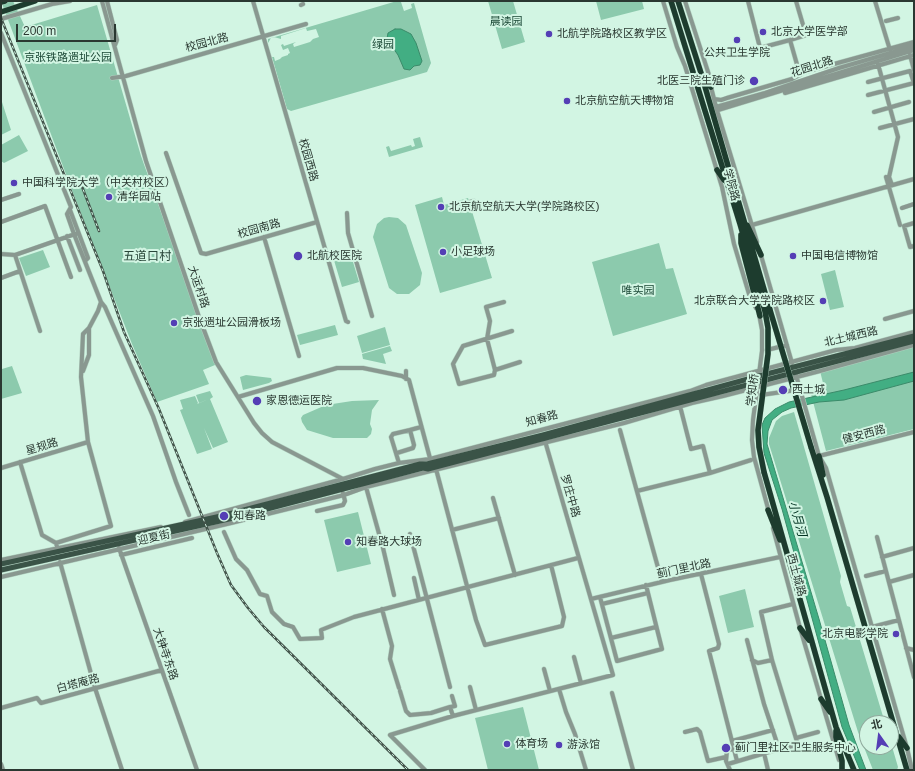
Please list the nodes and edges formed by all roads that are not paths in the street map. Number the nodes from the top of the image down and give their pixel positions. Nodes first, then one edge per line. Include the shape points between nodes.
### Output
1 (5, 1) edge
2 (35, 1) edge
3 (70, 1) edge
4 (102, 1) edge
5 (107, 1) edge
6 (253, 1) edge
7 (663, 1) edge
8 (671, 1) edge
9 (678, 1) edge
10 (686, 1) edge
11 (748, 1) edge
12 (796, 1) edge
13 (875, 1) edge
14 (1, 2) edge
15 (1, 12) edge
16 (898, 18) dead end
17 (1, 19) edge
18 (886, 22) dead end
19 (306, 24) dead end
20 (1, 33) edge
21 (263, 37) junction
22 (790, 40) junction
23 (914, 42) edge
24 (114, 45) junction
25 (914, 46) edge
26 (891, 50) junction
27 (914, 50) edge
28 (911, 54) edge
29 (878, 63) junction
30 (914, 70) edge
31 (701, 73) junction
32 (800, 74) junction
33 (123, 77) junction
34 (112, 78) dead end
35 (882, 78) junction
36 (868, 82) dead end
37 (711, 87) junction
38 (885, 91) junction
39 (785, 92) dead end
40 (868, 95) dead end
41 (714, 99) junction
42 (909, 102) dead end
43 (890, 108) junction
44 (717, 109) junction
45 (874, 112) dead end
46 (914, 119) edge
47 (895, 125) junction
48 (880, 128) dead end
49 (730, 152) junction
50 (166, 153) dead end
51 (727, 161) junction
52 (717, 170) junction
53 (886, 176) dead end
54 (914, 179) edge
55 (726, 182) junction
56 (890, 186) junction
57 (19, 194) dead end
58 (1, 200) edge
59 (914, 204) edge
60 (902, 208) dead end
61 (347, 213) dead end
62 (742, 214) junction
63 (1, 222) edge
64 (317, 222) junction
65 (914, 222) edge
66 (752, 225) junction
67 (900, 225) dead end
68 (76, 233) junction
69 (67, 236) junction
70 (264, 237) junction
71 (57, 240) junction
72 (914, 246) edge
73 (1, 254) edge
74 (761, 254) junction
75 (15, 256) junction
76 (80, 270) dead end
77 (20, 271) junction
78 (71, 277) dead end
79 (1, 278) edge
80 (101, 302) junction
81 (504, 302) dead end
82 (914, 311) edge
83 (765, 312) junction
84 (372, 316) dead end
85 (885, 319) dead end
86 (348, 322) dead end
87 (40, 331) dead end
88 (512, 331) dead end
89 (914, 332) edge
90 (914, 336) edge
91 (487, 339) junction
92 (914, 341) edge
93 (787, 345) junction
94 (914, 345) edge
95 (762, 351) junction
96 (299, 356) dead end
97 (520, 362) dead end
98 (495, 370) junction
99 (794, 370) junction
100 (406, 371) dead end
101 (406, 379) junction
102 (759, 379) junction
103 (801, 390) junction
104 (757, 396) junction
105 (238, 397) junction
106 (680, 406) junction
107 (421, 427) junction
108 (410, 430) junction
109 (620, 430) dead end
110 (914, 432) edge
111 (544, 439) junction
112 (88, 442) junction
113 (397, 453) junction
114 (819, 456) junction
115 (752, 460) dead end
116 (20, 462) junction
117 (400, 463) junction
118 (433, 465) junction
119 (1, 468) edge
120 (764, 472) joint
121 (710, 473) junction
122 (344, 481) junction
123 (366, 487) junction
124 (637, 491) junction
125 (343, 492) junction
126 (827, 497) junction
127 (493, 498) dead end
128 (768, 510) junction
129 (317, 511) dead end
130 (189, 515) dead end
131 (499, 518) junction
132 (452, 530) junction
133 (224, 532) dead end
134 (410, 534) dead end
135 (877, 537) dead end
136 (192, 538) dead end
137 (117, 542) junction
138 (56, 543) junction
139 (914, 548) edge
140 (58, 553) junction
141 (30, 555) junction
142 (121, 555) junction
143 (780, 557) junction
144 (882, 557) junction
145 (578, 558) junction
146 (25, 559) junction
147 (1, 560) edge
148 (790, 562) junction
149 (60, 563) junction
150 (1, 564) edge
151 (551, 565) junction
152 (1, 570) edge
153 (886, 571) junction
154 (514, 574) junction
155 (701, 574) junction
156 (914, 575) edge
157 (1, 576) edge
158 (866, 576) dead end
159 (414, 578) dead end
160 (662, 582) junction
161 (889, 582) junction
162 (646, 586) dead end
163 (467, 587) junction
164 (648, 593) junction
165 (394, 595) dead end
166 (600, 597) junction
167 (426, 598) junction
168 (591, 599) junction
169 (419, 600) junction
170 (602, 604) junction
171 (793, 604) junction
172 (382, 609) junction
173 (899, 620) junction
174 (656, 627) junction
175 (872, 627) junction
176 (800, 628) junction
177 (611, 638) junction
178 (747, 640) dead end
179 (812, 644) junction
180 (906, 648) junction
181 (914, 650) edge
182 (574, 657) dead end
183 (752, 660) junction
184 (772, 660) junction
185 (544, 669) dead end
186 (162, 670) junction
187 (914, 677) edge
188 (581, 683) junction
189 (450, 687) dead end
190 (470, 687) dead end
191 (95, 688) junction
192 (559, 689) junction
193 (550, 691) junction
194 (612, 693) dead end
195 (452, 696) dead end
196 (821, 699) junction
197 (450, 707) junction
198 (1, 708) edge
199 (476, 710) junction
200 (891, 715) edge
201 (453, 716) junction
202 (832, 716) junction
203 (836, 727) junction
204 (773, 730) junction
205 (685, 732) dead end
206 (818, 732) dead end
207 (899, 737) edge
208 (796, 738) junction
209 (732, 741) junction
210 (899, 743) edge
211 (734, 748) junction
212 (907, 748) junction
213 (780, 749) junction
214 (764, 753) junction
215 (726, 757) junction
216 (737, 761) junction
217 (1, 764) edge
218 (728, 764) junction
219 (3, 770) edge
220 (122, 770) edge
221 (197, 770) edge
222 (425, 770) edge
223 (586, 770) edge
224 (633, 770) edge
225 (730, 770) edge
226 (768, 770) edge
227 (842, 770) edge
228 (854, 770) edge
229 (907, 770) edge
230 (912, 770) edge

1 - 14 highway
2 - 15 highway
3 - 17 street
4 - 24 street, 大运村路
5 - 24 street, 大运村路 via 116,40
6 - 21 street, 校园西路
7 - 52 street, 学院路
8 - 55 highway, 学院路
9 - 31 highway, 学院路
10 - 37 street, 学院路
11 - 22 street via 760,48
12 - 22 street via 806,35
13 - 26 street
16 - 18 street
19 - 21 street, 校园北路
20 - 68 street via 71,207 67,214
21 - 33 street, 校园北路
21 - 64 street, 校园西路
22 - 32 street
23 - 26 street
24 - 33 street, 大运村路
25 - 26 street, 花园北路
26 - 32 street
26 - 44 street, 花园北路
27 - 28 street, 花园北路
28 - 29 street, 花园北路
28 - 30 street
29 - 35 street
29 - 39 street
29 - 44 street, 花园北路
31 - 37 highway
31 - 51 highway, 学院路
32 - 41 street via 792,80 722,100
33 - 34 street, 校园北路
33 - 105 street, 大运村路 via 146,161 199,317 216,362
35 - 36 street
35 - 38 street
35 - 38 street via 910,71 914,83
37 - 41 street, 学院路
38 - 40 street
38 - 43 street
41 - 44 street, 学院路
42 - 43 street
43 - 45 street
43 - 47 street
44 - 49 street, 学院路
46 - 47 street
47 - 48 street
47 - 56 street via 898,137 889,177
49 - 51 highway
49 - 66 street, 学院路
50 - 70 street, 校园南路 via 200,251 206,254
51 - 62 highway, 学院路
52 - 55 highway
52 - 83 street, 学院路 via 734,244 749,294
53 - 56 street
54 - 56 street
55 - 83 highway, 学院路
56 - 66 street
56 - 67 street
57 - 58 street
59 - 60 street
61 - 84 street via 348,233
62 - 74 highway
62 - 83 highway, 学院路
63 - 71 street via 45,206
64 - 70 street, 校园南路
64 - 86 street, 校园西路
65 - 72 street via 904,226 910,247
66 - 74 street, 学院路
68 - 69 street
68 - 80 street
69 - 71 street
69 - 76 street
70 - 96 street
71 - 75 street
71 - 78 street
73 - 75 street
74 - 93 street, 学院路
75 - 77 street
77 - 79 street
77 - 87 street
80 - 112 street via 98,312 83,334 81,377
80 - 130 street via 153,416
81 - 91 street via 486,307 490,321
82 - 85 street
83 - 95 street, 学院路
83 - 120 highway, 学知桥, bridge via 768,354 758,430
83 - 126 highway, bridge
88 - 91 street
89 - 99 street, 北土城西路 via 855,348 836,350
90 - 99 main road, 北土城西路
91 - 98 street
91 - 98 street via 463,346 453,364 459,384 494,375
92 - 99 main road, 北土城西路
93 - 95 street
93 - 99 street, 学院路
94 - 99 street
95 - 102 street, 学院路
97 - 98 street
99 - 102 main road
99 - 102 street
99 - 103 street
100 - 101 street
101 - 105 street via 363,368 337,368
101 - 107 street via 409,380
102 - 104 street, 西土城路
102 - 106 street, 知春路
102 - 111 main road, 知春路
102 - 118 street, 知春路 via 706,385
103 - 104 street
103 - 114 street
104 - 128 street, 西土城路 via 752,440
105 - 122 street, 大运村路 via 254,423 272,442
106 - 111 street, 知春路
106 - 121 street via 691,449 703,446
107 - 108 street
107 - 118 street
108 - 113 street via 413,448
108 - 113 street via 392,434 394,451
109 - 124 street
110 - 114 street, 健安西路
111 - 118 main road, 知春路
111 - 118 street, 知春路
111 - 145 street, 罗庄中路
112 - 116 street, 星规路
112 - 138 street via 112,526
113 - 117 street
114 - 126 highway
114 - 175 street via 826,468
115 - 121 street
116 - 119 street, 星规路
116 - 138 street via 42,535
117 - 118 street, 知春路
117 - 122 street, 知春路
118 - 122 main road, 知春路 via 420,464
118 - 123 street, 知春路
118 - 125 main road, 知春路 via 428,469 423,468
118 - 132 street
120 - 148 highway, 西土城路
121 - 124 street
122 - 137 main road, 知春路
123 - 125 street, 知春路
123 - 165 street
124 - 160 street
125 - 129 street via 343,505
125 - 137 main road, 知春路
126 - 200 highway
127 - 131 street
128 - 143 street, 西土城路
128 - 148 highway
131 - 132 street
131 - 154 street
132 - 163 street
133 - 172 street via 236,559 247,570 260,594 267,596 272,612 284,624 293,627 300,639 322,638 321,630
134 - 167 street
135 - 144 street
136 - 142 street, 迎夏街
137 - 140 main road, 知春路
137 - 142 street, 大钟寺东路
137 - 149 street, 知春路
138 - 140 street
139 - 144 street
140 - 141 street, 知春路
140 - 146 main road, 知春路
140 - 149 street
140 - 152 main road, 知春路
141 - 146 street
141 - 147 street, 知春路
142 - 186 street, 大钟寺东路
143 - 155 street, 蓟门里北路
143 - 171 street, 西土城路
144 - 153 street
145 - 151 street
145 - 168 street, 罗庄中路
146 - 150 main road, 知春路
148 - 179 highway, 西土城路
149 - 157 street, 知春路
149 - 191 street
151 - 154 street
151 - 163 street via 564,617 562,626 485,645
153 - 158 street
153 - 161 street
154 - 163 street
155 - 160 street, 蓟门里北路
155 - 209 street via 719,644 718,648 709,651
156 - 161 street
159 - 169 street
160 - 166 street, 蓟门里北路
161 - 173 street
162 - 164 street
163 - 167 street
164 - 170 street
164 - 174 street
166 - 168 street, 蓟门里北路
166 - 170 street
167 - 169 street
167 - 189 street
168 - 188 street, 罗庄中路 via 613,675
169 - 172 street
170 - 177 street
171 - 176 street, 西土城路
171 - 184 street via 761,612
172 - 197 street via 392,646 390,659 406,711 410,715 431,713
173 - 175 street
173 - 180 street
174 - 177 street
174 - 177 street via 662,650 617,661
175 - 212 street
176 - 179 highway
176 - 196 street, 西土城路
178 - 183 street
179 - 202 highway, 西土城路
180 - 181 street
180 - 187 street
182 - 188 street
183 - 184 street via 758,663
183 - 204 street
184 - 208 street
185 - 193 street
186 - 191 street, 白塔庵路
186 - 221 street, 大钟寺东路
188 - 192 street
190 - 199 street
191 - 198 street, 白塔庵路 via 41,703 37,698
191 - 220 street
192 - 193 street
192 - 223 street
193 - 199 street
194 - 224 street
195 - 197 street via 455,706
196 - 202 highway
196 - 227 street, 西土城路
197 - 201 street
199 - 201 street
201 - 222 street via 390,735
202 - 203 highway, 西土城路
203 - 227 highway
203 - 228 highway, 西土城路
204 - 209 street
204 - 213 street
205 - 215 street via 697,729 700,732 708,761
206 - 208 street
207 - 212 highway
208 - 213 street via 798,745
209 - 211 street
210 - 229 highway
211 - 215 street via 727,750
211 - 216 street
212 - 230 street
213 - 214 street
214 - 216 street
214 - 226 street
215 - 218 street
216 - 218 street
217 - 219 street
218 - 225 street

